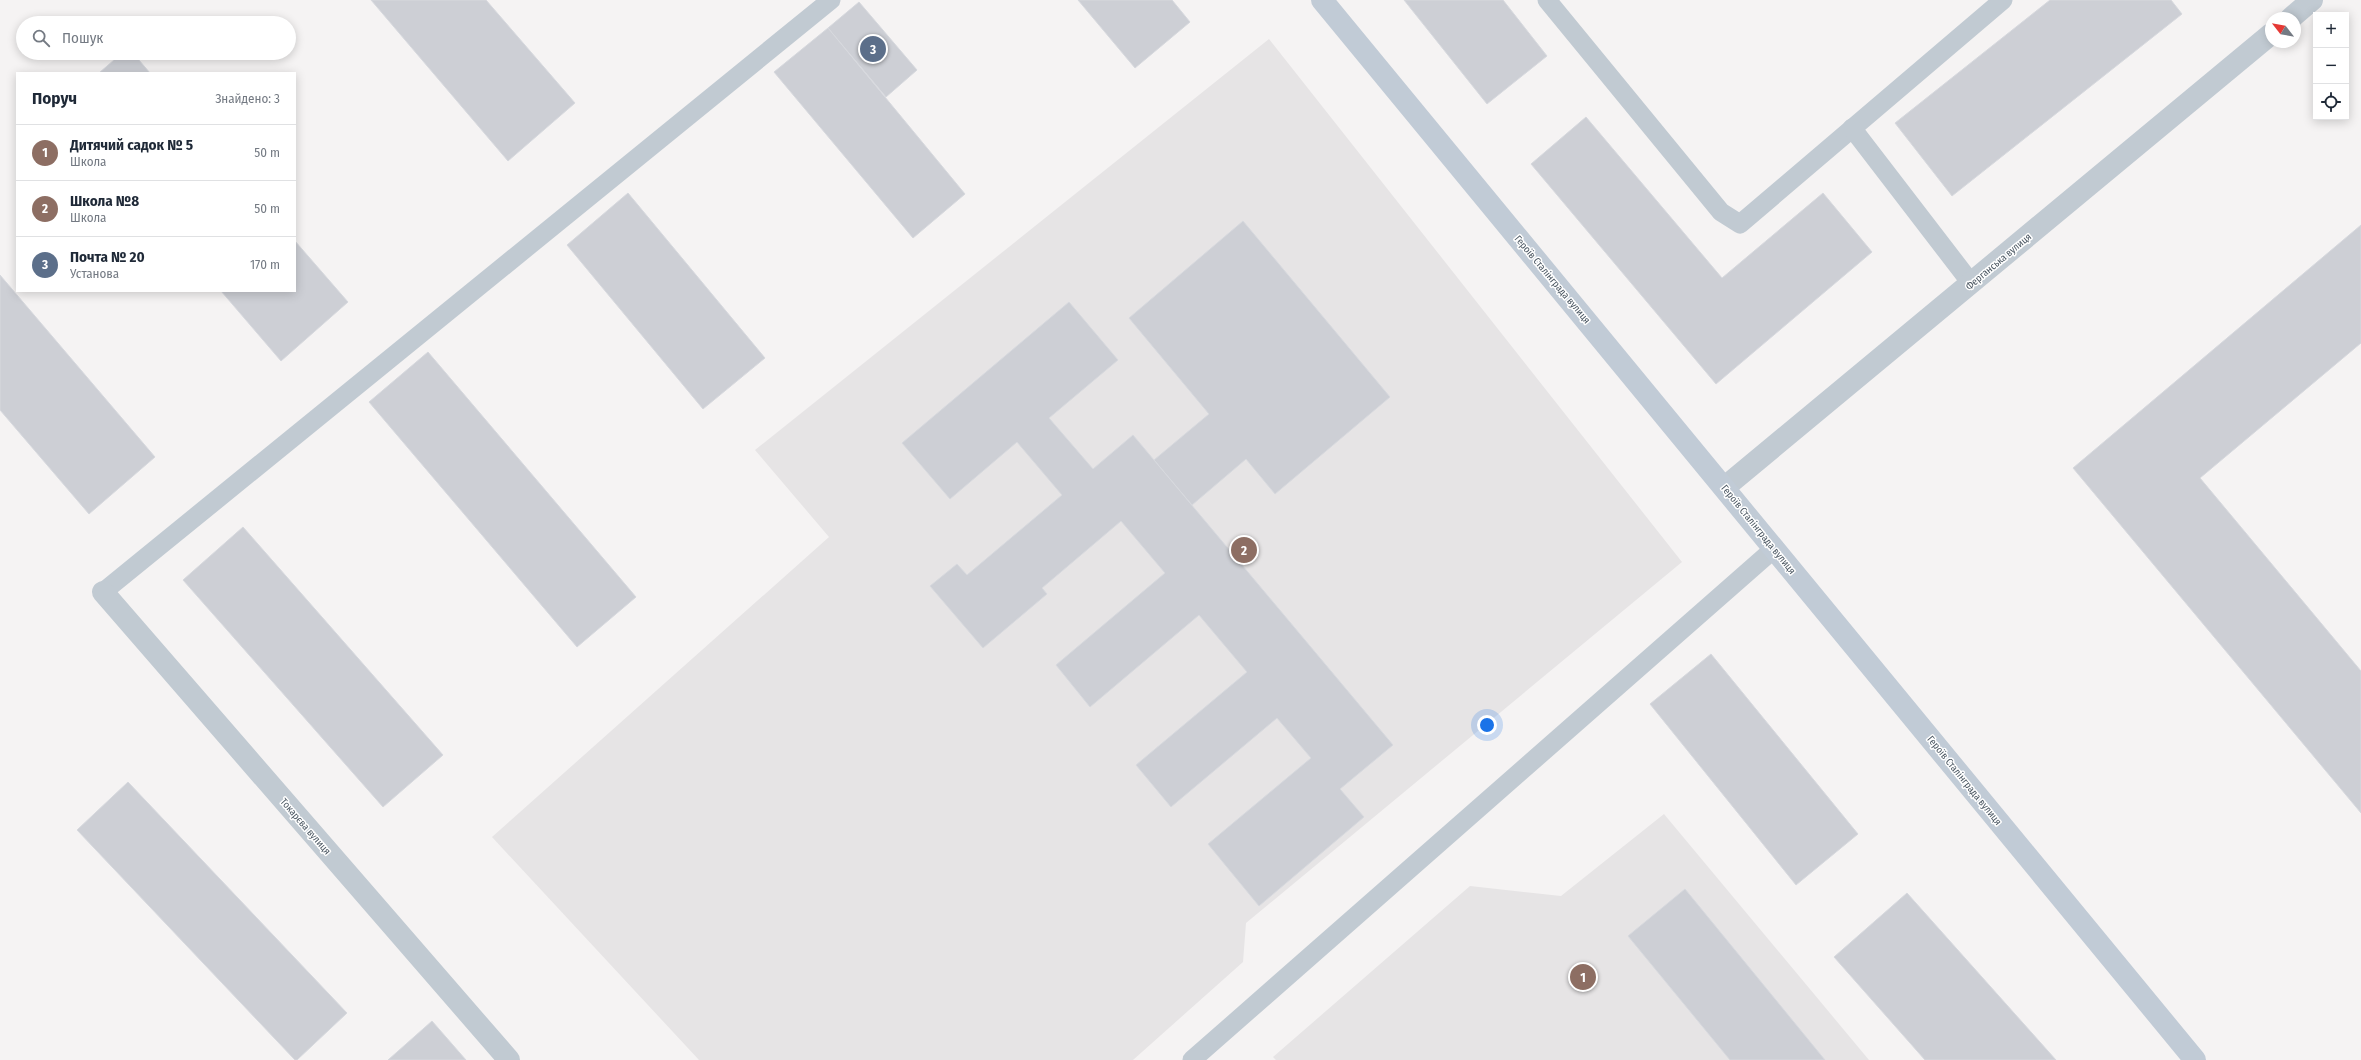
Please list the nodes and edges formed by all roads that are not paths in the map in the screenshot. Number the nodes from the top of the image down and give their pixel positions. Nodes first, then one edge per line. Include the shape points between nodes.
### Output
1 (831, 0) edge
2 (1322, 0) edge
3 (1547, 0) edge
4 (2003, 0) edge
5 (2312, 0) edge
6 (2298, 12) edge
7 (2265, 39) edge
8 (1852, 128) junction
9 (1971, 283) junction
10 (1725, 487) junction
11 (1775, 548) junction
12 (103, 592) joint
13 (509, 1060) edge
14 (1192, 1060) edge
15 (2195, 1060) edge

1 - 12 lane
2 - 10 main road, Героїв Сталінграда вулиця
3 - 8 lane via 1721,212 1740,224
4 - 8 lane
5 - 6 street
7 - 9 street, Ферганська вулиця
8 - 9 lane
9 - 10 street, Ферганська вулиця
10 - 11 main road, Героїв Сталінграда вулиця
11 - 14 lane
11 - 15 main road, Героїв Сталінграда вулиця
12 - 13 street, Токарєва вулиця

